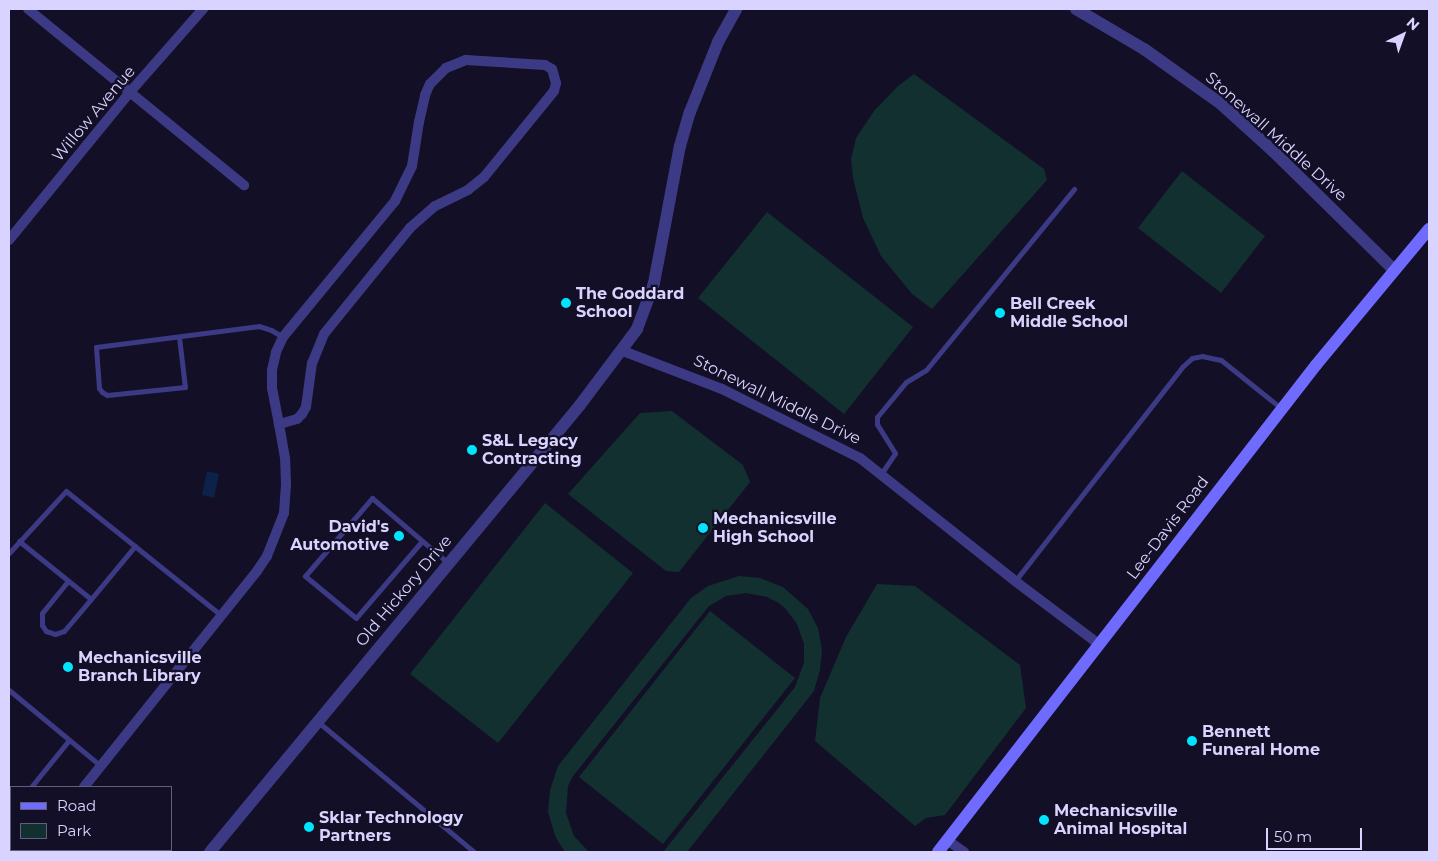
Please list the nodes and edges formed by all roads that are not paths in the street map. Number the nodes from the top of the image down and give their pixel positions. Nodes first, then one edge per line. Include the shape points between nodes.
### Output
1 (28, 9) edge
2 (204, 9) edge
3 (736, 9) edge
4 (1076, 9) edge
5 (130, 92) junction
6 (244, 185) dead end
7 (1074, 189) dead end
8 (1429, 229) edge
9 (9, 240) edge
10 (1394, 270) junction
11 (179, 337) junction
12 (283, 337) junction
13 (623, 351) junction
14 (1281, 409) junction
15 (279, 424) junction
16 (881, 475) junction
17 (19, 541) junction
18 (422, 541) junction
19 (135, 546) junction
20 (9, 553) edge
21 (449, 564) junction
22 (68, 581) junction
23 (1014, 581) junction
24 (91, 599) junction
25 (222, 616) junction
26 (1100, 645) junction
27 (9, 690) edge
28 (317, 721) junction
29 (69, 740) junction
30 (102, 766) junction
31 (32, 786) edge
32 (85, 786) edge
33 (947, 840) junction
34 (210, 852) edge
35 (474, 852) edge
36 (938, 852) edge
37 (964, 852) edge

1 - 5 street
2 - 5 street, Willow Avenue
3 - 13 street via 718,42 690,112 649,299 637,329
4 - 10 street, Stonewall Middle Drive via 1144,50 1221,104
5 - 6 street
5 - 9 street, Willow Avenue
7 - 16 lane via 926,370 906,382 877,417 877,424 895,453
8 - 10 main road, Lee-Davis Road
10 - 14 main road, Lee-Davis Road
11 - 11 lane via 96,347 99,388 107,395 184,387
11 - 12 lane via 259,326
12 - 15 street via 272,370 274,406
12 - 15 street via 405,185 412,166 425,95 436,76 466,60 545,65 552,69 556,82 554,91 484,176 468,190 421,216 324,334 312,363 306,407 297,419
13 - 16 street, Stonewall Middle Drive via 722,388 860,458
13 - 21 street, Old Hickory Drive
14 - 23 lane via 1221,360 1202,356 1192,358
14 - 26 main road, Lee-Davis Road
15 - 25 street via 286,458 284,514 267,556
16 - 23 street, Stonewall Middle Drive
17 - 19 lane via 66,491
17 - 20 lane
17 - 22 lane
18 - 18 lane via 372,498 305,576 356,618
18 - 21 lane
19 - 24 lane
19 - 25 lane
21 - 28 street, Old Hickory Drive
22 - 24 lane
22 - 24 lane via 42,613 42,625 46,631 55,634 64,631
23 - 26 street, Stonewall Middle Drive
25 - 30 street
26 - 33 main road, Lee-Davis Road
27 - 29 lane
28 - 34 street, Old Hickory Drive
28 - 35 lane
29 - 30 lane
29 - 31 lane
30 - 32 street
33 - 36 main road, Lee-Davis Road
33 - 37 street

